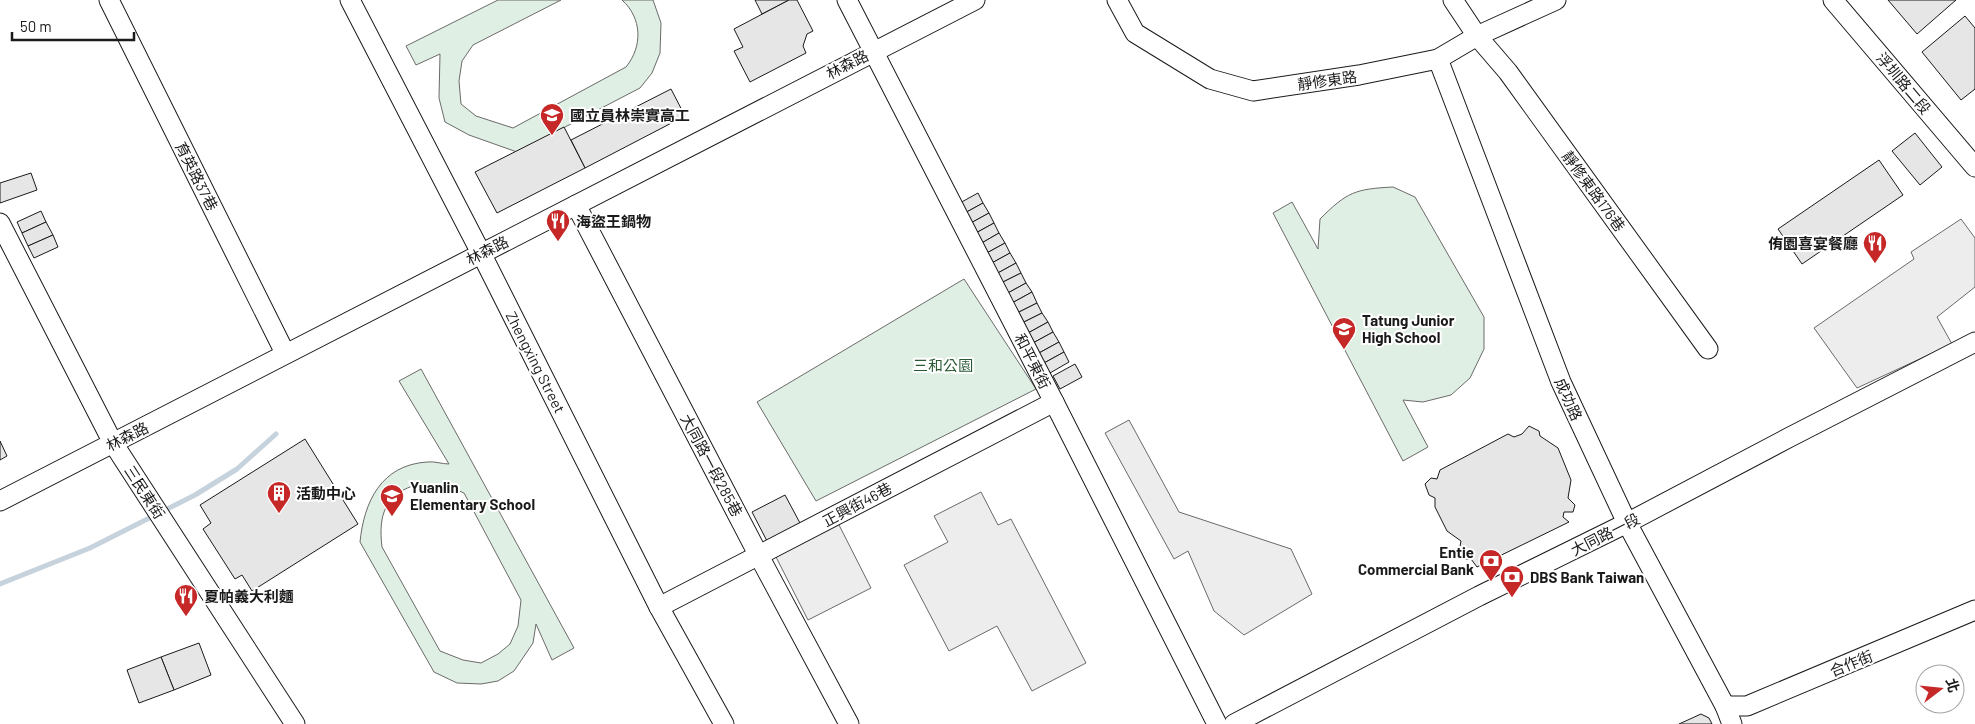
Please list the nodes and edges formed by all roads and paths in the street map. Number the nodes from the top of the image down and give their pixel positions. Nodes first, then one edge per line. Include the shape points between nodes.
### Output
1 (109, 0) edge
2 (350, 0) edge
3 (847, 0) edge
4 (975, 0) edge
5 (1117, 0) edge
6 (1452, 0) edge
7 (1556, 0) edge
8 (1833, 0) edge
9 (1477, 36) junction
10 (873, 51) junction
11 (1438, 59) junction
12 (1975, 167) edge
13 (576, 205) junction
14 (0, 223) edge
15 (481, 253) junction
16 (1975, 342) edge
17 (1708, 348) dead end
18 (285, 353) junction
19 (1054, 402) junction
20 (113, 443) junction
21 (0, 501) edge
22 (1627, 523) junction
23 (759, 556) junction
24 (659, 607) junction
25 (1975, 610) edge
26 (1725, 706) junction
27 (295, 724) edge
28 (724, 724) edge
29 (849, 724) edge
30 (1217, 724) edge
31 (1234, 724) edge
32 (1732, 724) edge

1 - 18 street, 育英路37巷
2 - 15 street, Zhengxing Street
3 - 10 street, 和平東街
4 - 10 street, 林森路
5 - 11 street, 靜修東路 via 1135,33 1210,78 1253,90 1359,75
6 - 9 street, 靜修東路176巷
7 - 9 street, 靜修東路
8 - 12 street, 浮圳路二段
9 - 11 street, 靜修東路
9 - 17 street, 靜修東路176巷 via 1508,72
10 - 13 street, 林森路
10 - 19 street, 和平東街
11 - 22 street, 成功路 via 1561,382
13 - 15 street, 林森路
13 - 23 street, 大同路一段285巷
14 - 20 street, 三民東街
15 - 18 street, 林森路
15 - 24 street, Zhengxing Street
16 - 22 street, 大同路一段
18 - 20 street, 林森路
19 - 23 street, 正興街46巷
19 - 30 street, 和平東街
20 - 21 street, 林森路
20 - 27 street, 三民東街
22 - 26 street, 成功路
22 - 31 street, 大同路一段
23 - 24 street, 正興街46巷
23 - 29 street, 大同路一段285巷
24 - 28 street, Zhengxing Street
25 - 26 street, 合作街 via 1747,706
26 - 32 street, 成功路

